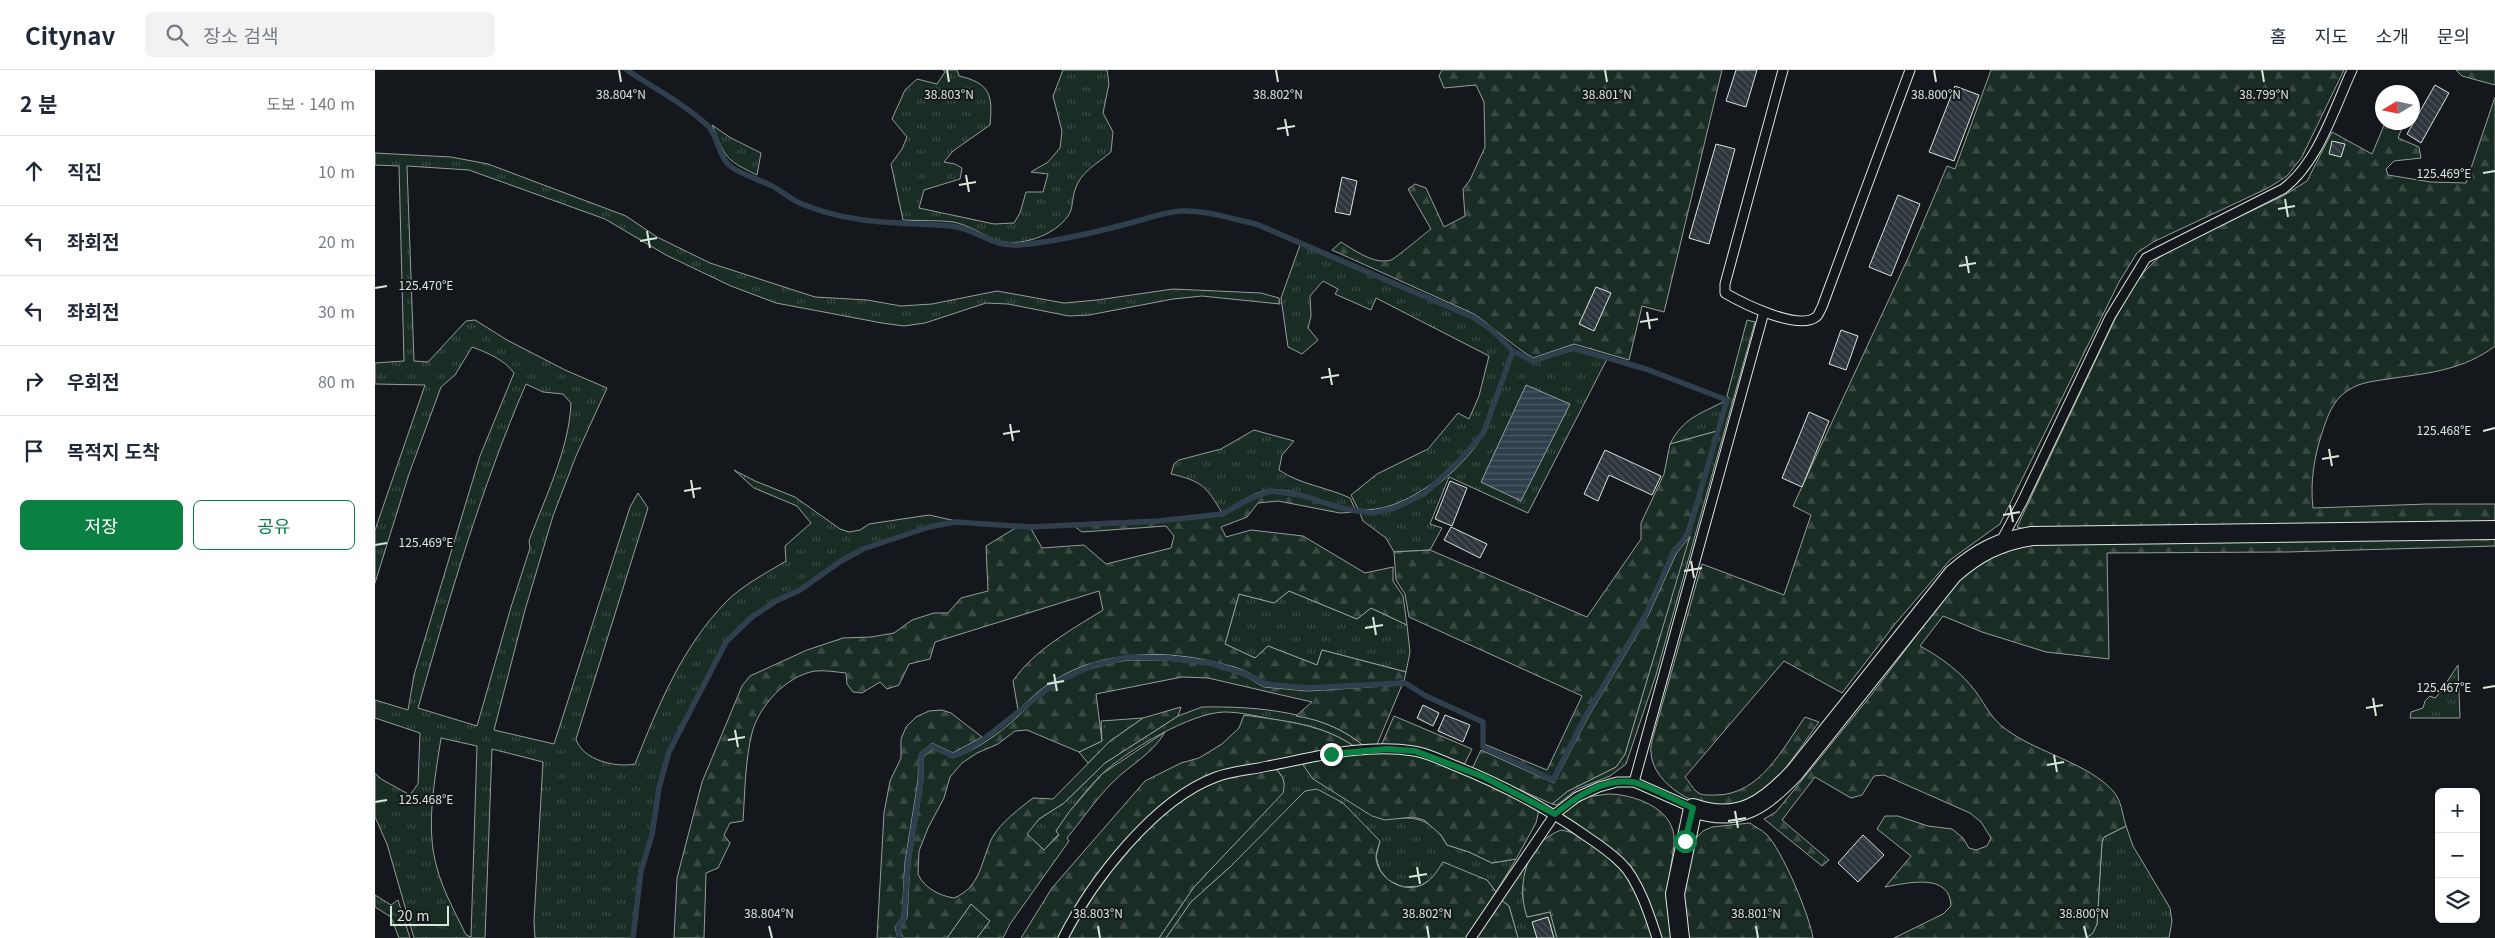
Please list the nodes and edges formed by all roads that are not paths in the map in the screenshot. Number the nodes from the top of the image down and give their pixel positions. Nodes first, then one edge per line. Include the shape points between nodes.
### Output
1 (1783, 70) edge
2 (1910, 70) edge
3 (2352, 70) edge
4 (1764, 312) junction
5 (2495, 530) edge
6 (2000, 543) junction
7 (1634, 782) junction
8 (1693, 808) junction
9 (1555, 814) junction
10 (1063, 938) edge
11 (1471, 938) edge
12 (1657, 938) edge
13 (1680, 938) edge

1 - 4 lane via 1725,284 1725,293
2 - 4 lane via 1817,316 1795,320
3 - 6 lane via 2308,165 2295,180 2146,258 2110,317
4 - 7 lane
5 - 6 street via 2031,536
6 - 8 street via 1953,574 1774,795 1759,806 1725,814 1705,813
7 - 8 lane
7 - 9 lane via 1599,787 1577,797
8 - 13 street via 1675,894
9 - 10 lane via 1484,777 1415,751 1387,749 1331,754 1217,777 1191,790 1155,816 1079,907
9 - 11 lane
9 - 12 lane via 1623,864

